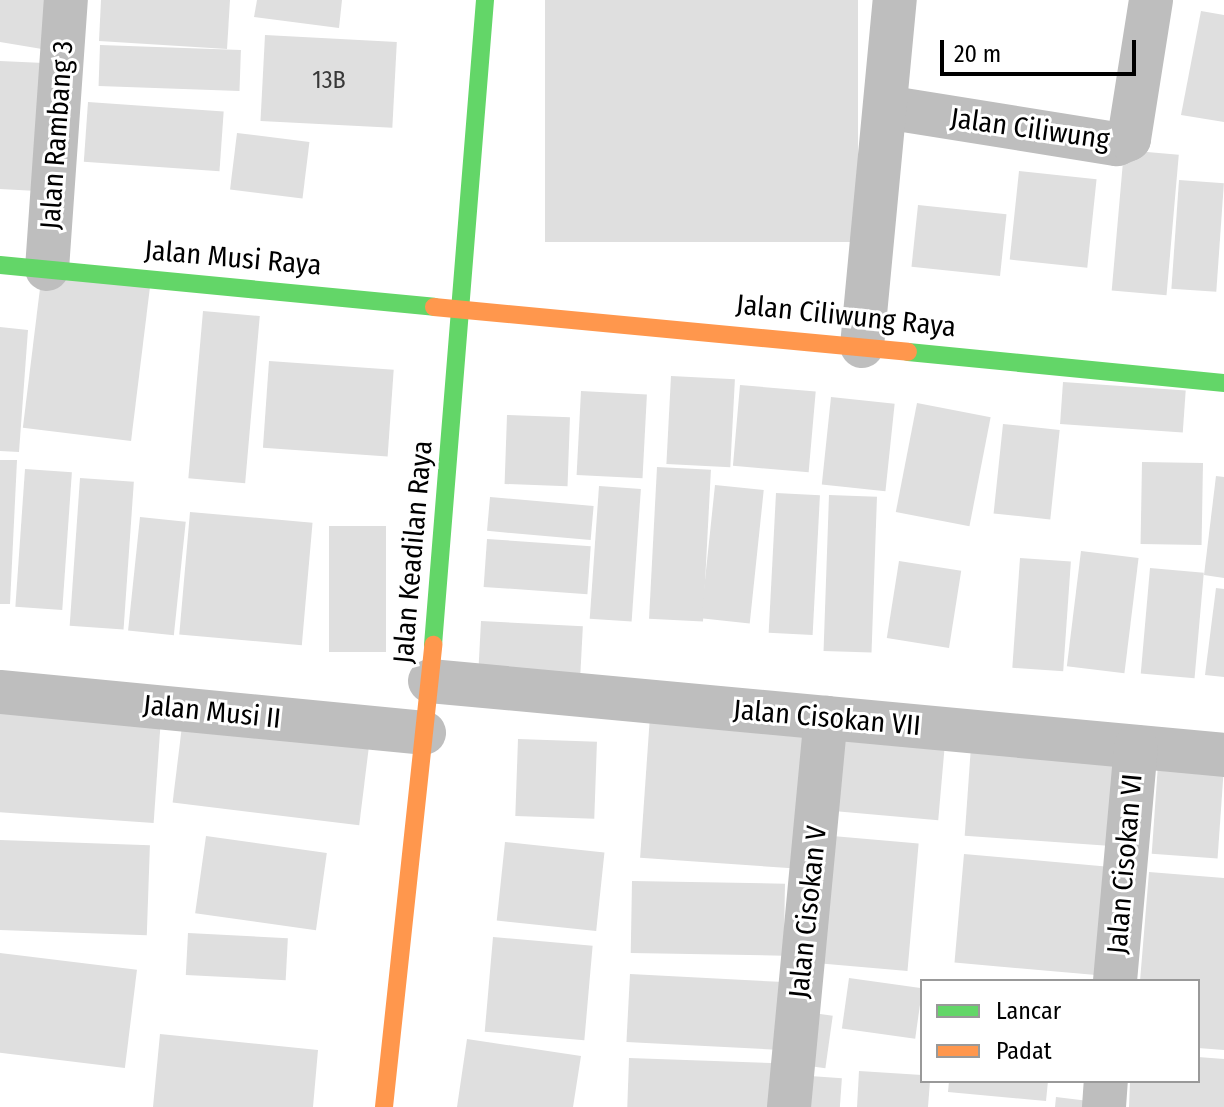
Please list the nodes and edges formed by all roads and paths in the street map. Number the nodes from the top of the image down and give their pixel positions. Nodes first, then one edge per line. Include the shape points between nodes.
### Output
1 (66, 0) edge
2 (485, 0) edge
3 (895, 0) edge
4 (1151, 0) edge
5 (885, 107) junction
6 (0, 265) edge
7 (47, 269) junction
8 (462, 306) junction
9 (862, 346) junction
10 (1224, 383) edge
11 (430, 681) junction
12 (0, 692) edge
13 (826, 718) junction
14 (424, 733) junction
15 (1136, 747) junction
16 (1224, 755) edge
17 (1115, 979) edge
18 (1106, 1083) edge
19 (384, 1107) edge
20 (789, 1107) edge
21 (1104, 1107) edge

1 - 7 street, Jalan Rambang 3
2 - 8 street, Jalan Keadilan Raya
3 - 5 street
4 - 5 street, Jalan Ciliwung via 1129,139 1117,144
5 - 9 street
6 - 7 street, Jalan Musi Raya
7 - 8 street, Jalan Musi Raya
8 - 9 street, Jalan Ciliwung Raya
8 - 11 street, Jalan Keadilan Raya
9 - 10 street, Jalan Ciliwung Raya
11 - 13 street, Jalan Cisokan VII
11 - 14 street, Jalan Keadilan Raya
12 - 14 street, Jalan Musi II
13 - 15 street, Jalan Cisokan VII
13 - 20 street, Jalan Cisokan V
14 - 19 street, Jalan Keadilan Raya
15 - 16 street, Jalan Cisokan VII
15 - 17 street, Jalan Cisokan VI
18 - 21 street

